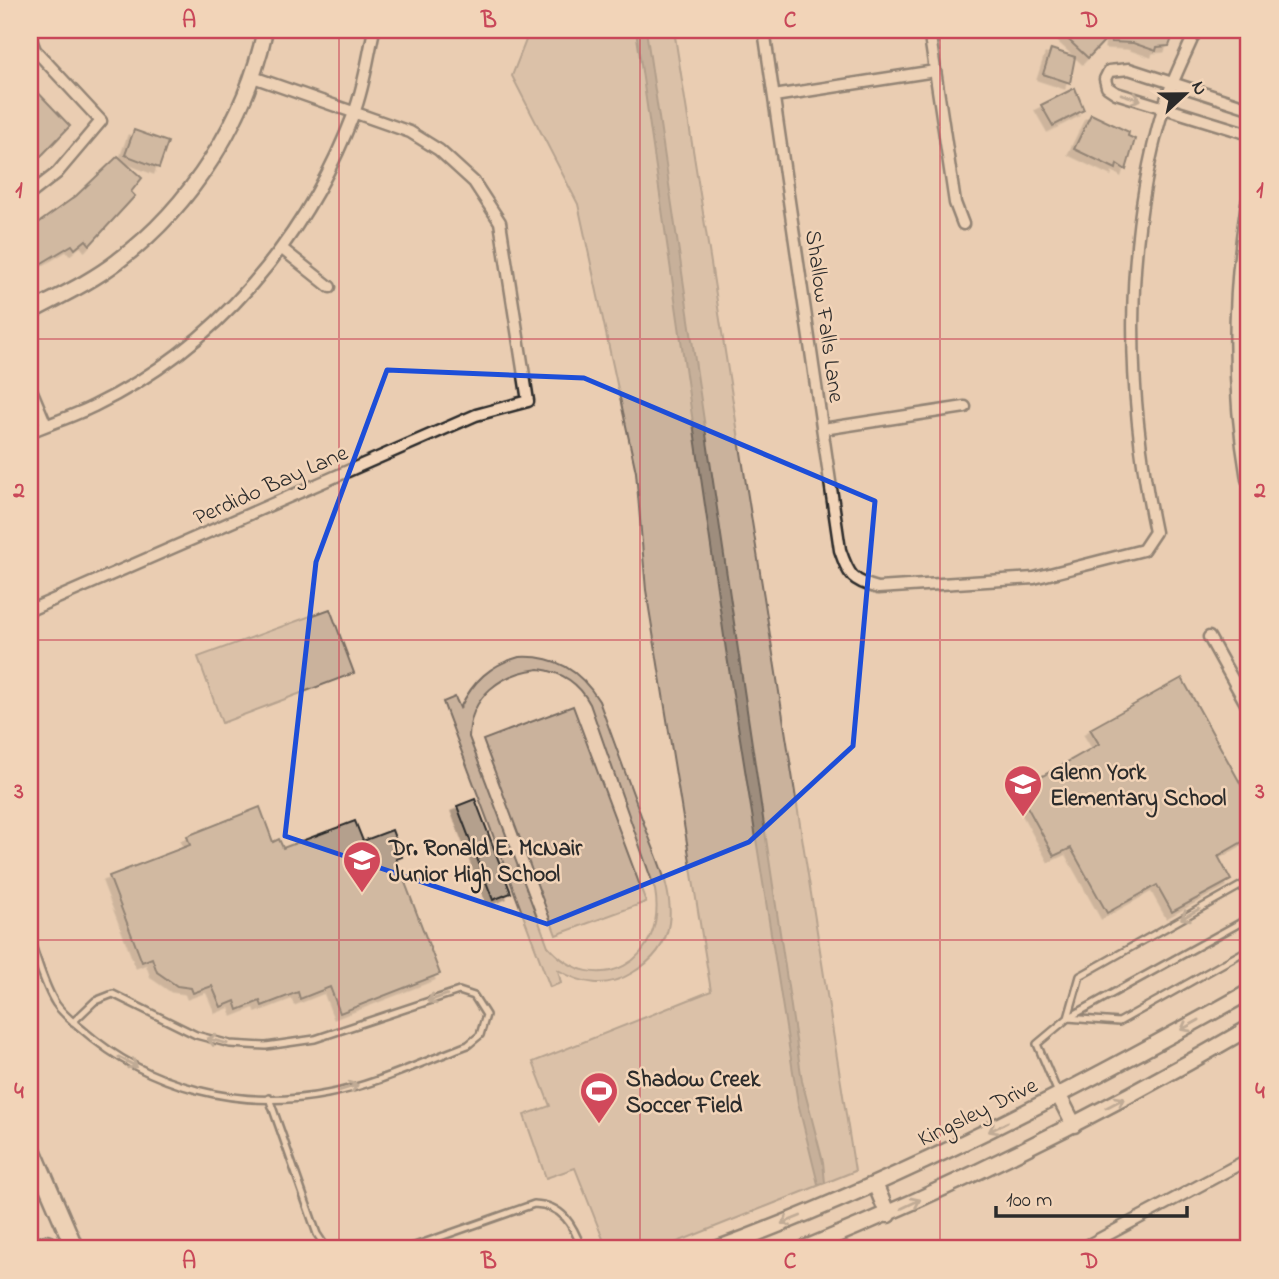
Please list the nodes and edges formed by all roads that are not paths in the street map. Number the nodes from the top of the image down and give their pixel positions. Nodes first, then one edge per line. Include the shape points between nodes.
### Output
1 (265, 30) edge
2 (374, 30) edge
3 (764, 30) edge
4 (929, 30) edge
5 (1196, 30) edge
6 (30, 37) edge
7 (935, 71) junction
8 (253, 77) junction
9 (1173, 84) junction
10 (774, 96) junction
11 (1163, 107) junction
12 (1249, 108) edge
13 (355, 111) junction
14 (1249, 134) edge
15 (30, 194) edge
16 (1249, 203) edge
17 (963, 224) dead end
18 (281, 248) junction
19 (330, 287) dead end
20 (30, 312) edge
21 (30, 387) edge
22 (965, 407) dead end
23 (46, 425) junction
24 (823, 429) junction
25 (30, 432) edge
26 (1249, 479) edge
27 (30, 610) edge
28 (1209, 637) dead end
29 (1249, 709) edge
30 (1249, 881) edge
31 (1249, 918) edge
32 (30, 940) edge
33 (1249, 949) edge
34 (1247, 999) edge
35 (1068, 1018) junction
36 (73, 1022) junction
37 (1249, 1028) edge
38 (1059, 1096) junction
39 (269, 1098) junction
40 (1074, 1125) junction
41 (30, 1145) edge
42 (1249, 1159) edge
43 (876, 1186) junction
44 (888, 1215) junction
45 (33, 1245) edge
46 (1096, 1246) edge
47 (61, 1249) edge
48 (75, 1249) edge
49 (327, 1249) edge
50 (406, 1249) edge
51 (582, 1249) edge
52 (716, 1249) edge
53 (803, 1249) edge
54 (1081, 1249) edge

1 - 8 main road
2 - 13 street
3 - 10 street, Shallow Falls Lane
4 - 7 street
5 - 9 street
6 - 15 street via 36,50 101,121 57,173
7 - 10 street
7 - 17 street via 955,203
8 - 13 street
8 - 20 main road via 209,162 154,230 88,282
9 - 11 street
9 -> 11 street via 1118,68 1109,71 1105,79 1115,93
9 - 12 street
10 - 24 street, Shallow Falls Lane
11 - 14 street
11 - 24 street, Shallow Falls Lane via 1139,224 1132,353 1137,425 1155,532 1143,550 1034,578 878,588 857,582 846,569 840,550
13 - 18 street via 306,213
13 - 27 street, Perdido Bay Lane via 410,132 439,150 474,182 500,222 528,401 476,415
16 - 26 main road via 1236,322
18 - 19 street
18 - 23 street via 225,315 185,348 105,400
21 - 23 street
22 - 24 street
23 - 25 street
28 - 29 street
30 -> 35 lane via 1080,976
31 - 35 lane
32 - 36 lane via 52,997
33 - 35 lane via 1119,1022
34 -> 38 main road, Kingsley Drive
35 - 38 lane via 1037,1045
36 -> 39 lane via 107,1049 169,1082 202,1092
39 -> 36 lane via 311,1097 350,1088 468,1045 483,1030 484,1009 470,993 459,992 323,1037 266,1046 230,1044 196,1035 113,994 95,1001
40 -> 37 main road
38 - 40 main road
38 -> 43 main road, Kingsley Drive
39 - 49 lane via 317,1234
44 -> 40 main road
41 - 48 main road
42 - 46 street
43 - 44 main road
43 -> 52 main road, Kingsley Drive
44 - 53 main road
45 - 47 main road
46 - 54 street
50 - 51 lane via 534,1204 550,1206 564,1215

